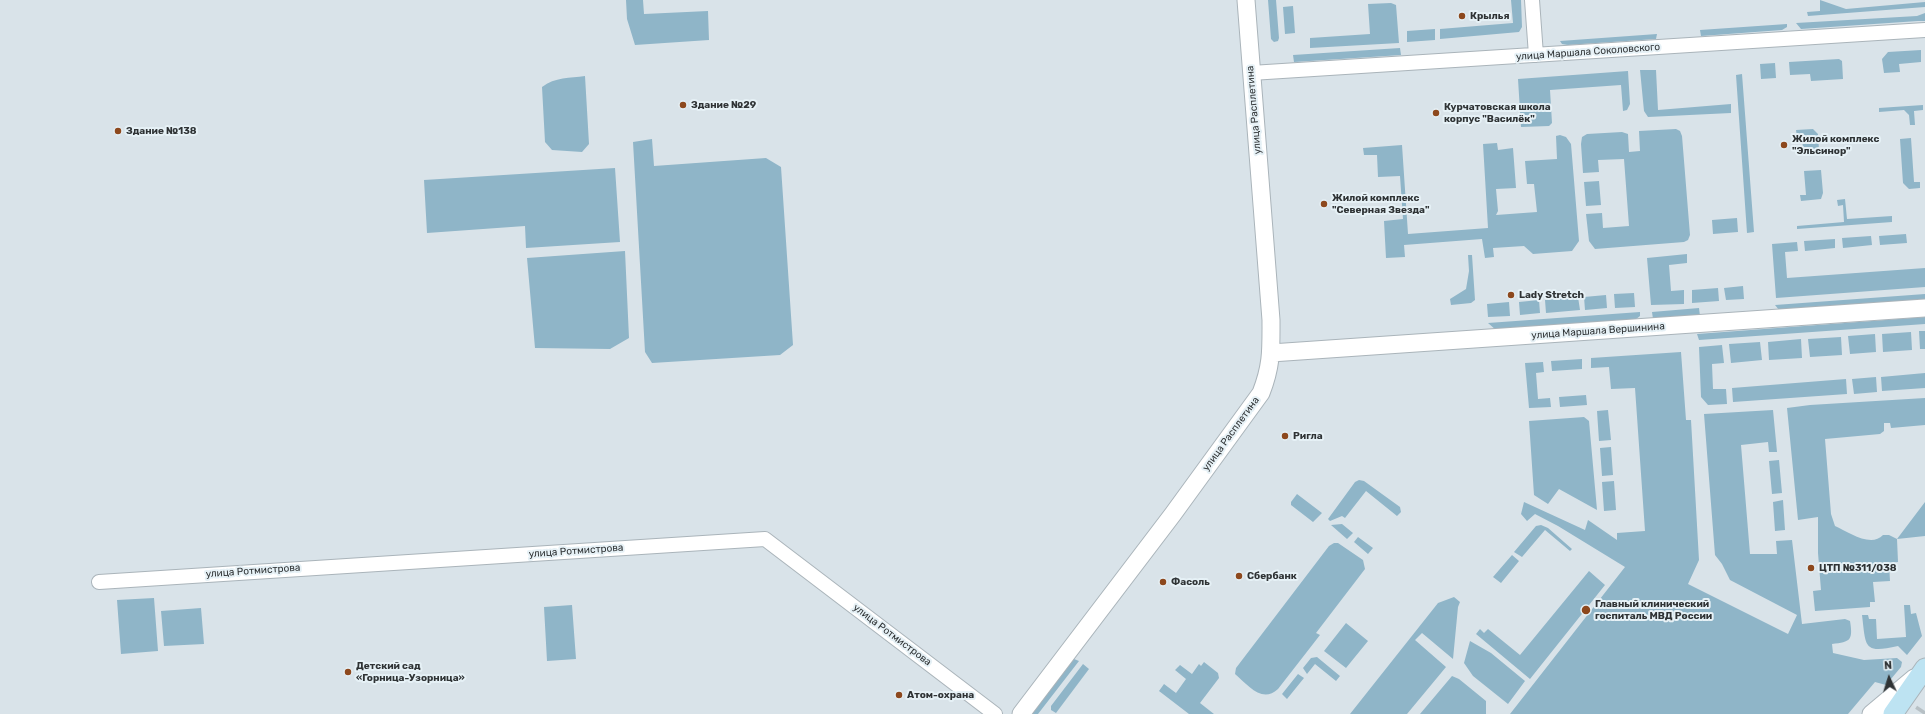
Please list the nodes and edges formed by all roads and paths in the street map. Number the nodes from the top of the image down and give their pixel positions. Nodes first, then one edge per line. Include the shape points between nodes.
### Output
1 (1246, 0) edge
2 (1532, 0) edge
3 (1925, 30) edge
4 (1536, 55) junction
5 (1251, 73) junction
6 (1925, 308) edge
7 (1271, 353) junction
8 (100, 582) dead end
9 (1924, 669) edge
10 (995, 714) edge
11 (1021, 714) edge
12 (1871, 714) edge
13 (1893, 714) edge

1 - 5 street, улица Расплетина
2 - 4 street
3 - 4 street, улица Маршала Соколовского
4 - 5 street, улица Маршала Соколовского
5 - 7 street, улица Расплетина via 1271,320
6 - 7 street, улица Маршала Вершинина
7 - 11 street, улица Расплетина via 1269,373 1261,393
8 - 10 street, улица Ротмистрова via 765,539
9 - 12 street
9 - 13 main road

